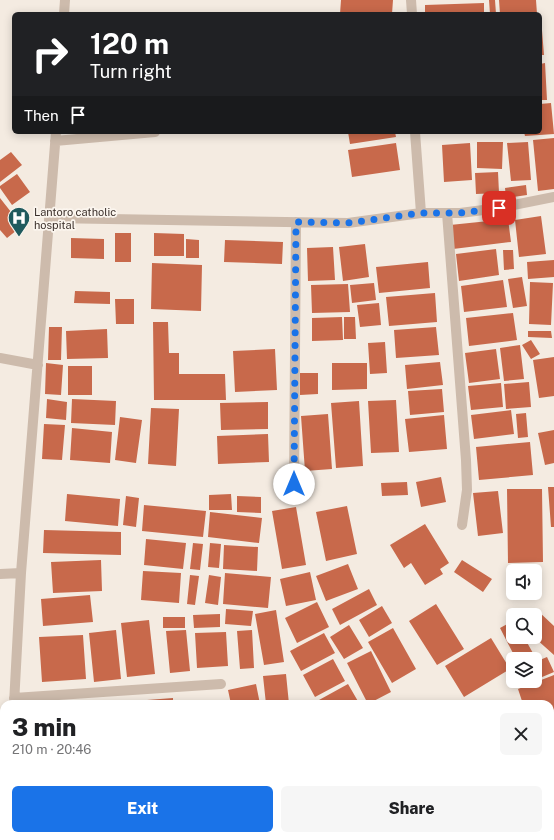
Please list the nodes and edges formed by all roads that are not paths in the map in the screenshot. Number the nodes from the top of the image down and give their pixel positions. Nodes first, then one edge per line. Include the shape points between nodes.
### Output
1 (65, 0) edge
2 (411, 0) edge
3 (64, 12) edge
4 (412, 12) edge
5 (116, 134) edge
6 (415, 134) edge
7 (56, 137) edge
8 (554, 197) edge
9 (421, 213) junction
10 (446, 213) junction
11 (50, 218) junction
12 (296, 222) junction
13 (0, 358) edge
14 (38, 365) junction
15 (294, 484) dead end
16 (462, 525) dead end
17 (22, 573) junction
18 (0, 574) edge
19 (221, 684) dead end
20 (14, 700) edge
21 (26, 700) edge

1 - 3 street
2 - 4 street
5 - 7 street
6 - 9 street
7 - 11 street
8 - 10 street via 499,208
9 - 10 street
9 - 12 street via 348,223
10 - 16 street via 466,460 467,490
11 - 12 street
11 - 14 street
12 - 15 street
13 - 14 street
14 - 17 street
17 - 18 street
17 - 20 street
19 - 21 street

